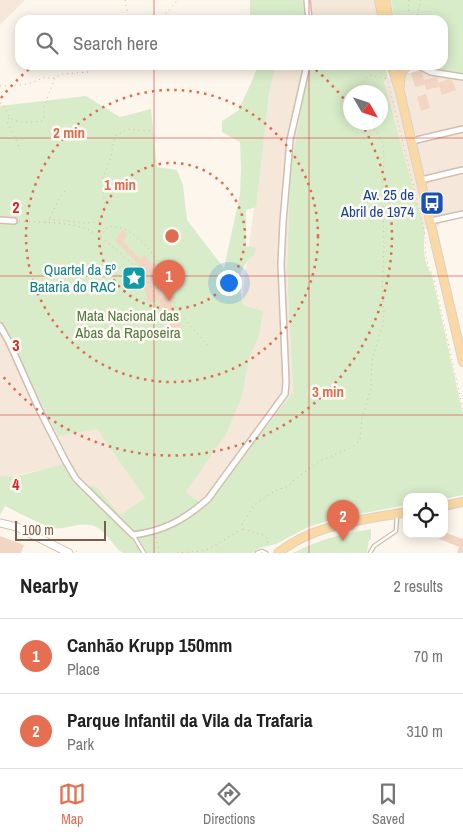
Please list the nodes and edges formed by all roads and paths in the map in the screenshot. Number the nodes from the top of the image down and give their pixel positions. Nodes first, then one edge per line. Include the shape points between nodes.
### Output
1 (125, 0) edge
2 (177, 0) edge
3 (308, 0) edge
4 (379, 0) edge
5 (385, 0) edge
6 (409, 0) edge
7 (421, 0) edge
8 (128, 15) edge
9 (164, 15) edge
10 (309, 15) edge
11 (383, 15) edge
12 (388, 15) edge
13 (410, 15) edge
14 (417, 15) edge
15 (91, 70) edge
16 (306, 70) edge
17 (393, 70) edge
18 (403, 70) edge
19 (427, 70) edge
20 (463, 77) edge
21 (55, 78) junction
22 (393, 81) dead end
23 (364, 85) edge
24 (0, 86) edge
25 (400, 92) junction
26 (0, 103) edge
27 (10, 117) junction
28 (463, 129) edge
29 (375, 130) edge
30 (151, 131) dead end
31 (412, 141) junction
32 (20, 150) dead end
33 (463, 170) edge
34 (422, 180) junction
35 (66, 190) dead end
36 (463, 214) edge
37 (50, 219) junction
38 (0, 220) edge
39 (14, 221) joint
40 (431, 221) junction
41 (45, 222) junction
42 (100, 236) junction
43 (156, 307) dead end
44 (0, 326) edge
45 (210, 347) dead end
46 (463, 361) edge
47 (463, 502) edge
48 (448, 505) edge
49 (403, 513) edge
50 (397, 514) junction
51 (0, 523) edge
52 (242, 529) junction
53 (156, 531) junction
54 (133, 535) junction
55 (265, 552) edge
56 (69, 553) edge
57 (144, 553) edge
58 (159, 553) edge
59 (177, 553) edge
60 (256, 553) edge
61 (278, 553) edge
62 (370, 553) edge

1 - 8 path
2 - 9 path
3 - 10 street
4 - 11 main road
5 - 12 main road
6 - 13 path
7 - 14 path
15 - 21 path
16 - 53 street via 290,140 283,222 285,394 208,499 170,526
17 - 25 main road
18 - 25 main road
19 - 20 street
21 - 24 path
21 - 27 path via 42,121 22,122
22 - 23 path via 370,75
25 - 31 main road
26 - 27 path via 6,107
27 - 32 path via 7,122
28 - 31 street
29 - 52 path via 383,143 384,160 384,312 372,360 371,389 362,418 360,440 320,461 288,486 254,505
30 - 37 path via 127,129 115,136 102,182 103,216 97,222
31 - 34 main road
33 - 34 street
34 - 40 main road
35 - 37 path
36 - 40 street
37 - 41 path
38 - 39 street
39 - 41 path
40 - 46 main road
41 - 42 path via 83,227
42 - 43 path via 144,276
42 - 45 path via 109,226 122,228 144,245 169,281 179,314
44 - 54 street via 76,479
47 - 48 main road
49 - 50 main road
50 - 61 main road via 327,528 307,535
50 - 62 lane via 396,531 374,546
51 - 56 main road via 17,527
52 - 55 path via 268,539
52 - 59 path via 209,549
53 - 54 street
53 - 58 path
54 - 57 lane
55 - 60 lane

